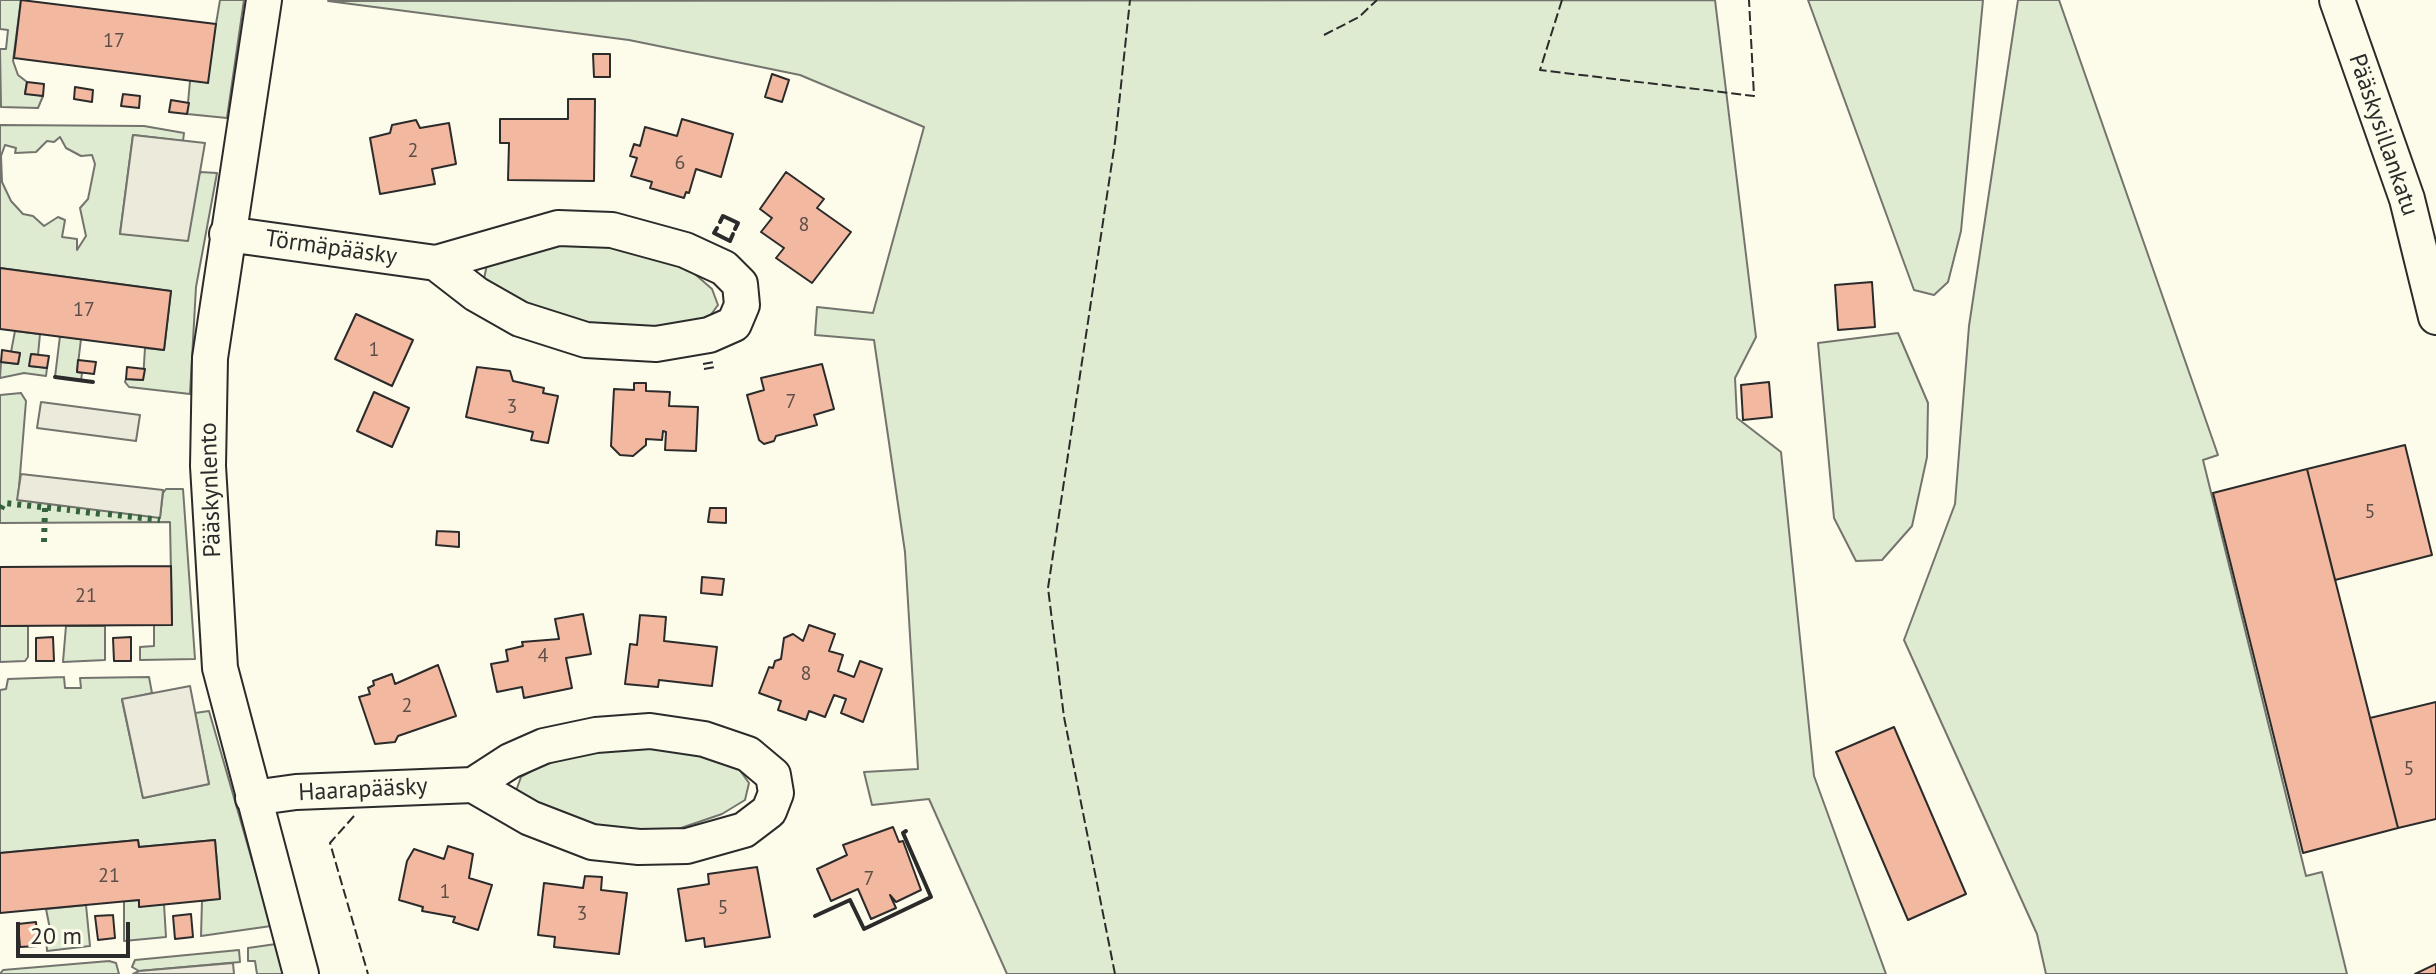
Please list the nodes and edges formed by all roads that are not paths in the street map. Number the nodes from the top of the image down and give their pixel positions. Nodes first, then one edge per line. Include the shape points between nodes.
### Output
1 (264, 0) edge
2 (2337, 0) edge
3 (227, 234) junction
4 (436, 263) junction
5 (2436, 317) edge
6 (473, 785) junction
7 (253, 798) junction
8 (301, 974) edge

1 - 3 street, Pääskynlento
2 - 5 street, Pääskysillankatu via 2407,199
3 - 4 street, Törmäpääsky
3 - 7 street, Pääskynlento via 210,358 208,466 220,668
4 - 4 street, Törmäpääsky via 520,319 586,340 656,344 709,335 734,324 742,305 740,284 724,268 685,250 612,230 558,228
6 - 6 street via 530,818 592,842 639,847 687,846 744,830 769,811 776,793 773,775 748,754 704,739 650,731 544,746
6 - 7 street, Haarapääsky
7 - 8 street, Pääskynlento

